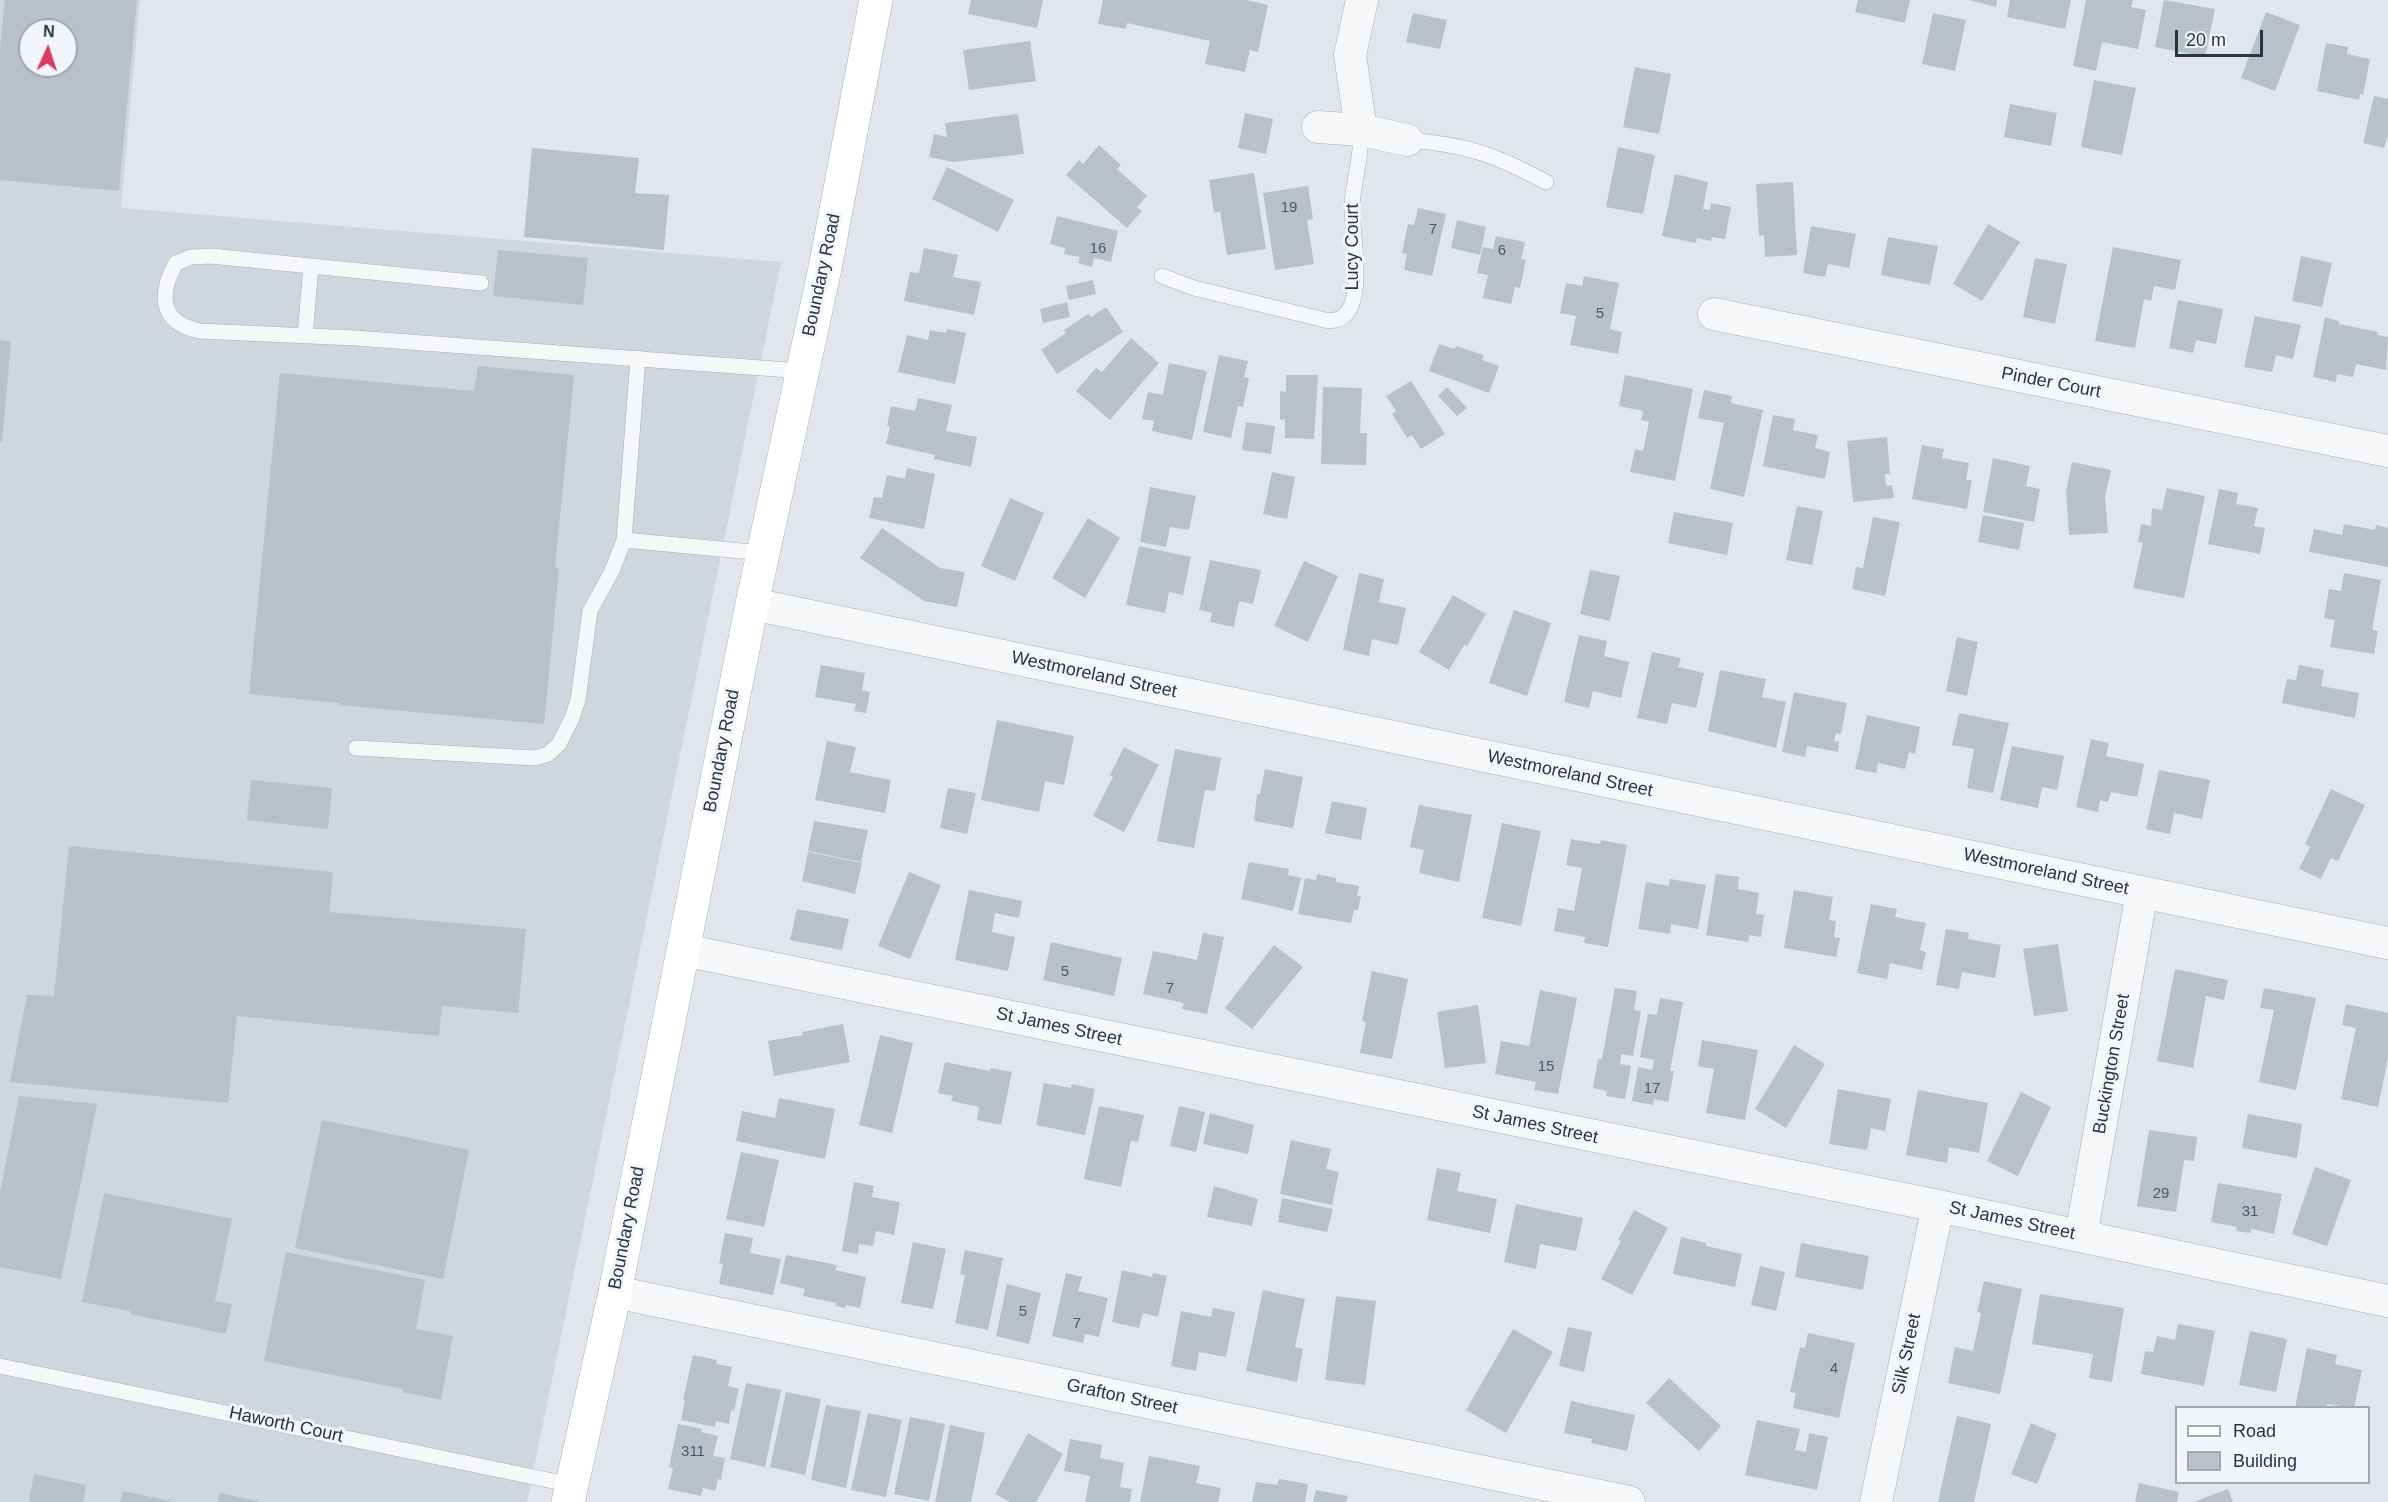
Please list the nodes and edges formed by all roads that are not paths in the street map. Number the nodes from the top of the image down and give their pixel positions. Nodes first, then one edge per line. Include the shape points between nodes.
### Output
1 (876, 0) edge
2 (1362, 0) edge
3 (1318, 127) dead end
4 (1361, 130) junction
5 (1407, 140) joint
6 (1546, 182) dead end
7 (311, 266) junction
8 (1162, 276) dead end
9 (481, 282) dead end
10 (1714, 314) dead end
11 (305, 336) junction
12 (638, 358) junction
13 (802, 371) junction
14 (2388, 451) edge
15 (624, 540) junction
16 (763, 553) junction
17 (752, 604) junction
18 (356, 748) dead end
19 (2142, 892) junction
20 (2387, 940) edge
21 (682, 950) junction
22 (1938, 1206) junction
23 (2081, 1236) junction
24 (615, 1292) junction
25 (2388, 1301) edge
26 (0, 1366) edge
27 (570, 1493) edge
28 (1629, 1502) edge
29 (1876, 1502) edge

1 - 13 street, Boundary Road
2 - 4 street, Lucy Court via 1350,55
3 - 4 street
4 - 5 street
4 - 8 lane, Lucy Court via 1352,210 1357,285 1342,316 1322,319 1194,288
5 - 6 lane via 1444,142 1490,154
7 - 9 lane
7 - 11 lane
7 - 11 lane via 191,257 176,263 168,276 165,303 170,317 183,327
10 - 14 street, Pinder Court
11 - 12 lane
12 - 13 lane
12 - 15 lane
13 - 16 street, Boundary Road
15 - 16 lane
15 - 18 lane via 590,611 572,718 559,744 548,754 535,758
16 - 17 street, Boundary Road
17 - 19 street, Westmoreland Street
17 - 21 street, Boundary Road
19 - 20 street, Westmoreland Street
19 - 23 street, Buckington Street
21 - 22 street, St James Street
21 - 24 street, Boundary Road
22 - 23 street, St James Street
22 - 29 street, Silk Street
23 - 25 street, St James Street
24 - 27 street, Boundary Road
24 - 28 street, Grafton Street
26 - 27 lane, Haworth Court

